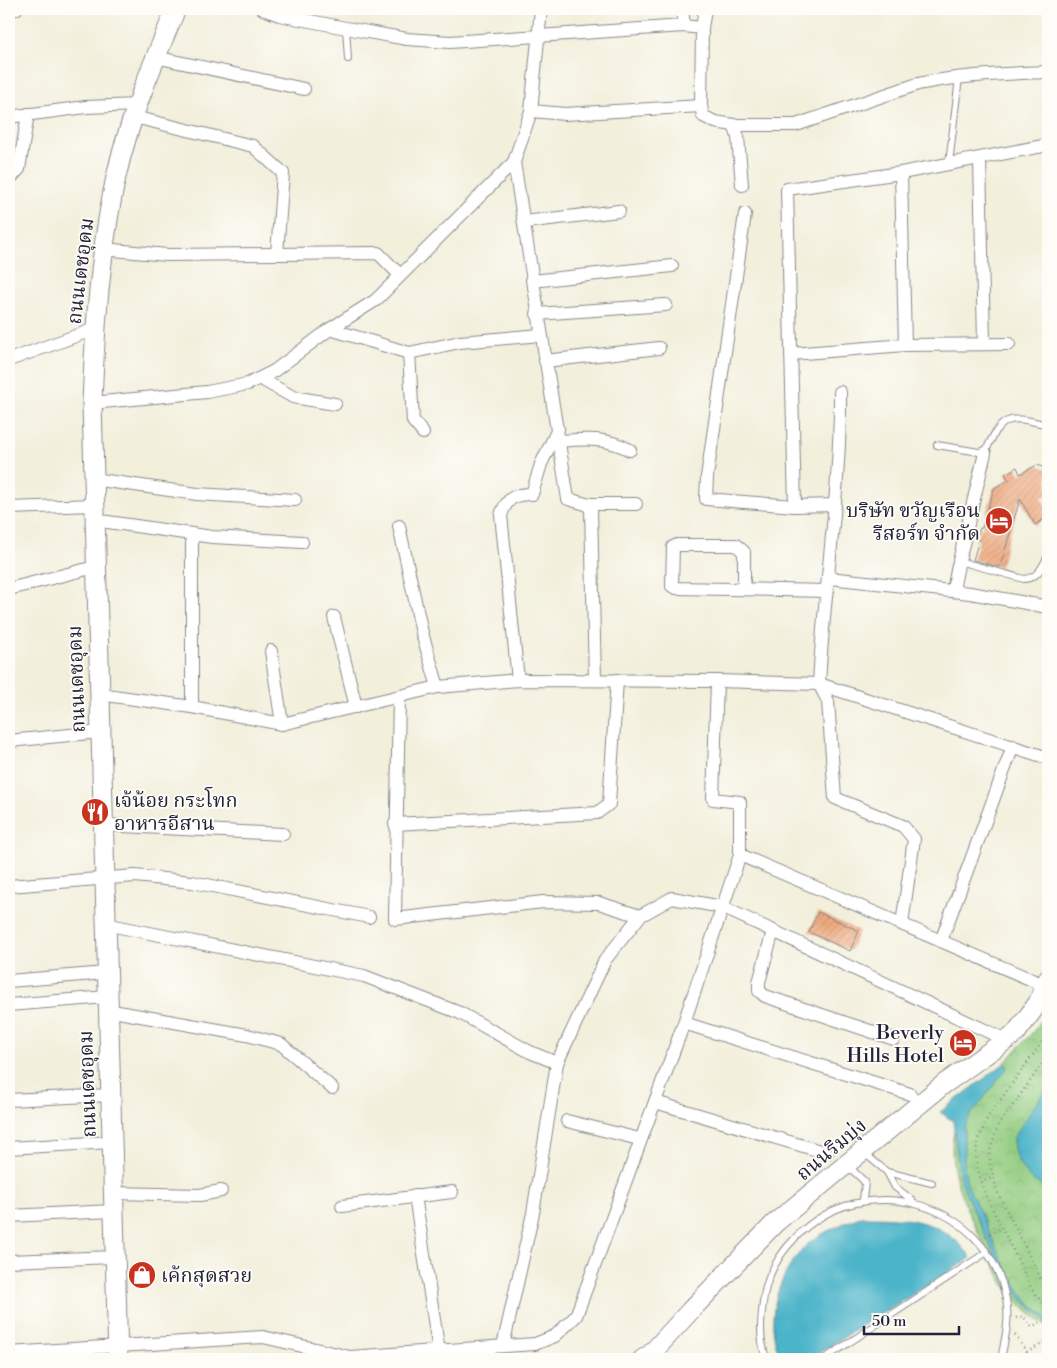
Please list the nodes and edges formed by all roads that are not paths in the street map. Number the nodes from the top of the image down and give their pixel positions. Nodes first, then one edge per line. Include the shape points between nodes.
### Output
1 (16, 9) edge
2 (176, 9) edge
3 (263, 9) edge
4 (541, 9) edge
5 (683, 9) edge
6 (705, 9) edge
7 (9, 10) edge
8 (683, 26) junction
9 (346, 28) junction
10 (702, 28) junction
11 (538, 36) junction
12 (155, 57) junction
13 (348, 59) dead end
14 (1048, 72) edge
15 (959, 76) junction
16 (304, 89) dead end
17 (701, 106) junction
18 (136, 111) junction
19 (531, 111) junction
20 (28, 114) junction
21 (9, 116) edge
22 (734, 125) junction
23 (1048, 145) edge
24 (980, 159) junction
25 (514, 162) junction
26 (949, 164) junction
27 (901, 174) junction
28 (9, 180) edge
29 (742, 185) dead end
30 (619, 211) dead end
31 (745, 214) dead end
32 (524, 222) junction
33 (103, 249) junction
34 (277, 254) junction
35 (672, 266) dead end
36 (400, 275) junction
37 (532, 281) junction
38 (666, 305) dead end
39 (537, 314) junction
40 (95, 329) junction
41 (330, 329) junction
42 (540, 335) junction
43 (984, 343) junction
44 (905, 344) junction
45 (1009, 344) dead end
46 (659, 348) dead end
47 (409, 353) junction
48 (791, 354) junction
49 (9, 360) edge
50 (545, 360) junction
51 (261, 379) junction
52 (840, 392) dead end
53 (92, 403) junction
54 (335, 404) dead end
55 (1048, 424) edge
56 (423, 433) dead end
57 (558, 435) junction
58 (937, 445) dead end
59 (630, 450) dead end
60 (985, 453) junction
61 (93, 479) junction
62 (295, 500) dead end
63 (586, 504) junction
64 (636, 504) dead end
65 (835, 505) junction
66 (795, 506) junction
67 (9, 508) edge
68 (94, 512) junction
69 (399, 526) dead end
70 (192, 534) junction
71 (302, 542) dead end
72 (1048, 556) edge
73 (958, 563) junction
74 (95, 568) junction
75 (829, 578) junction
76 (9, 589) edge
77 (744, 589) junction
78 (953, 590) junction
79 (828, 591) junction
80 (1048, 607) edge
81 (334, 617) dead end
82 (271, 651) dead end
83 (518, 680) junction
84 (595, 680) junction
85 (616, 680) junction
86 (717, 681) junction
87 (819, 684) junction
88 (438, 687) junction
89 (99, 694) junction
90 (399, 698) junction
91 (192, 707) junction
92 (356, 707) junction
93 (282, 724) junction
94 (100, 732) junction
95 (9, 741) edge
96 (1013, 746) junction
97 (1048, 758) edge
98 (395, 824) junction
99 (103, 825) junction
100 (284, 834) dead end
101 (740, 855) junction
102 (104, 877) junction
103 (9, 886) edge
104 (722, 907) junction
105 (640, 916) junction
106 (370, 917) dead end
107 (105, 924) junction
108 (902, 924) junction
109 (773, 931) junction
110 (941, 941) junction
111 (106, 973) junction
112 (9, 980) edge
113 (1047, 982) edge
114 (107, 1003) junction
115 (9, 1005) edge
116 (684, 1023) junction
117 (894, 1039) dead end
118 (1006, 1040) junction
119 (557, 1063) junction
120 (332, 1088) dead end
121 (910, 1094) dead end
122 (110, 1095) junction
123 (9, 1100) edge
124 (655, 1102) junction
125 (567, 1121) dead end
126 (640, 1139) junction
127 (111, 1142) junction
128 (9, 1148) edge
129 (862, 1152) junction
130 (827, 1153) dead end
131 (847, 1165) junction
132 (886, 1172) junction
133 (932, 1183) dead end
134 (221, 1191) dead end
135 (452, 1192) dead end
136 (415, 1196) junction
137 (863, 1200) junction
138 (113, 1202) junction
139 (342, 1206) dead end
140 (935, 1210) junction
141 (9, 1216) edge
142 (987, 1252) junction
143 (114, 1257) junction
144 (9, 1261) edge
145 (503, 1346) junction
146 (117, 1352) edge
147 (439, 1352) junction
148 (9, 1353) edge
149 (643, 1359) edge
150 (767, 1359) edge
151 (824, 1359) edge
152 (1001, 1359) edge

1 - 7 street
2 - 12 main road, ถนนเดชอุดม
3 - 9 street via 278,15
4 - 11 street
5 - 8 street
6 - 10 street
8 - 10 street
8 - 11 street
9 - 11 street via 407,39 450,42
9 - 13 lane
10 - 17 street
11 - 19 street
12 - 16 street
12 - 18 main road, ถนนเดชอุดม
14 - 15 street
15 - 22 street via 918,84 796,124
15 - 26 lane
17 - 19 street via 565,114
17 - 22 street via 703,116
18 - 20 street via 86,107
18 - 33 main road, ถนนเดชอุดม via 116,175
18 - 34 street via 253,146 284,173
19 - 25 street
20 - 21 street
20 - 28 street via 19,170
22 - 29 street
23 - 24 street
24 - 26 street
24 - 43 street
25 - 32 street
25 - 36 street
26 - 27 street
27 - 44 street
27 - 48 street via 787,189
30 - 32 street
31 - 66 street via 706,499
32 - 37 street
33 - 34 street via 168,255
33 - 40 main road, ถนนเดชอุดม
34 - 36 street via 378,253
35 - 37 street
36 - 41 street via 376,300
37 - 39 street
38 - 39 street
39 - 42 street
40 - 49 street
40 - 53 main road, ถนนเดชอุดม
41 - 47 street
41 - 51 street
42 - 47 street via 460,342
42 - 50 street
43 - 44 street
43 - 45 street
44 - 48 street
46 - 50 street
47 - 56 street via 413,421
48 - 66 street
50 - 57 street
51 - 53 street via 208,392
51 - 54 street via 293,397
52 - 65 street
53 - 61 main road, ถนนเดชอุดม
55 - 60 lane via 1016,418 1001,425 993,434
57 - 59 street via 598,439
57 - 63 street via 568,499
57 - 83 street via 541,464 532,494 516,494 505,503 501,515
58 - 60 lane
60 - 73 street
61 - 62 street via 197,494
61 - 68 main road, ถนนเดชอุดม
63 - 64 street
63 - 84 street via 591,509
65 - 66 street
65 - 75 street
67 - 68 street
68 - 70 street
68 - 74 main road, ถนนเดชอุดม
69 - 88 street via 422,633
70 - 71 street
70 - 91 street
72 - 73 lane via 1032,579
73 - 78 street
74 - 76 street
74 - 89 main road, ถนนเดชอุดม
75 - 78 street
75 - 79 street
77 - 77 street via 676,588 672,582 673,547 741,547 744,552
77 - 79 street
78 - 80 street
79 - 87 street
81 - 92 street
82 - 93 street
83 - 84 street
83 - 88 street
84 - 85 street
85 - 86 street
85 - 98 street via 609,804 597,813
86 - 87 street
86 - 101 street via 713,799 740,802
87 - 96 street
87 - 108 street via 828,701 835,798 903,826 914,839
88 - 90 street
89 - 91 street
89 - 94 main road, ถนนเดชอุดม
90 - 92 street
90 - 98 street
91 - 93 street
92 - 93 street
94 - 95 street
94 - 99 main road, ถนนเดชอุดม
96 - 97 street
96 - 110 street
98 - 105 street via 395,919 543,902 599,903
99 - 100 street
99 - 102 main road, ถนนเดชอุดม
101 - 104 street
101 - 108 street
102 - 103 street
102 - 106 street via 135,876 192,882
102 - 107 main road, ถนนเดชอุดม
104 - 105 street via 672,898
104 - 109 street
104 - 116 street
105 - 119 street via 605,960
107 - 111 main road, ถนนเดชอุดม
107 - 119 street via 364,976 460,1013 530,1052
108 - 110 street
109 - 117 street via 759,991 765,996
109 - 118 street
110 - 113 street
111 - 112 street
111 - 114 main road, ถนนเดชอุดม
113 - 118 main road, ถนนริมบุ่ง via 1038,1003 1016,1033
114 - 115 street
114 - 120 street via 281,1044
114 - 122 main road, ถนนเดชอุดม
116 - 121 street
116 - 124 street
118 - 129 main road, ถนนริมบุ่ง via 944,1084
119 - 145 street via 533,1213
122 - 123 street
122 - 127 main road, ถนนเดชอุดม
124 - 126 street
124 - 130 street
125 - 126 street
126 - 145 street via 576,1316 555,1336 535,1344
127 - 128 street
127 - 138 main road, ถนนเดชอุดม
129 - 131 main road, ถนนริมบุ่ง
129 - 132 lane
131 - 137 lane via 865,1182
131 - 149 main road, ถนนริมบุ่ง via 776,1223
132 - 133 lane
132 - 140 lane via 899,1191
134 - 138 street
135 - 136 street
136 - 139 street
136 - 147 street
137 - 140 lane via 908,1200
137 - 150 lane via 829,1211 808,1224 783,1250 766,1282 760,1318
138 - 141 street
138 - 143 main road, ถนนเดชอุดม
140 - 142 lane via 946,1214
142 - 151 lane
142 - 152 lane via 999,1275 1006,1299 1008,1324
143 - 144 street
143 - 146 main road, ถนนเดชอุดม
145 - 147 street
146 - 147 street via 263,1337 350,1357
146 - 148 street

